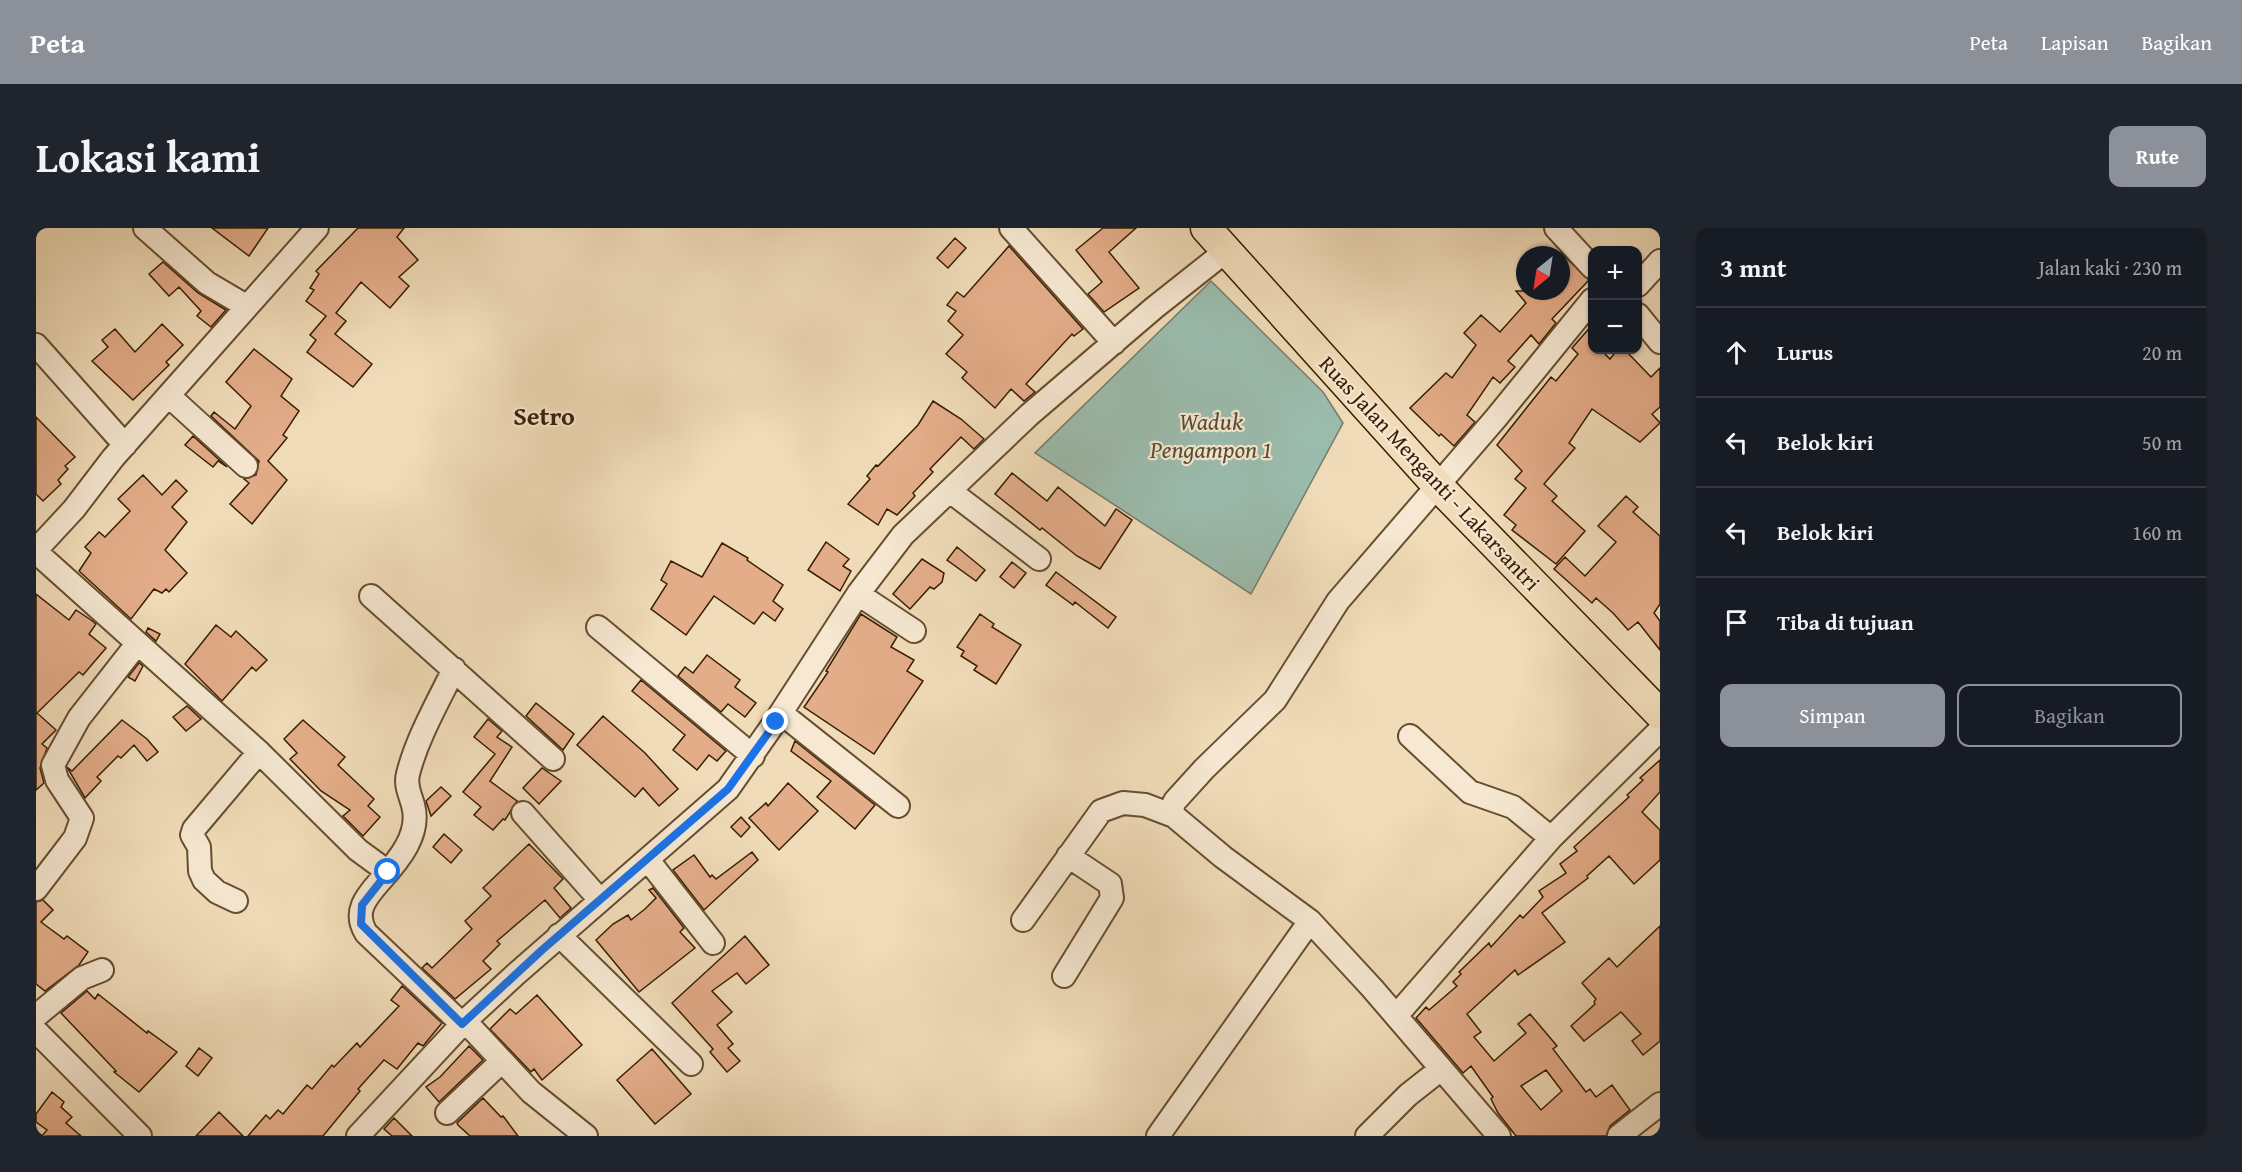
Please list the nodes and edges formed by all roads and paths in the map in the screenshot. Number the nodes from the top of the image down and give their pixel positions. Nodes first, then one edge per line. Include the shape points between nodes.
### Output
1 (145, 228) edge
2 (317, 228) edge
3 (1011, 228) edge
4 (1206, 228) edge
5 (1556, 228) edge
6 (1226, 251) junction
7 (1660, 261) edge
8 (1588, 262) edge
9 (1642, 281) edge
10 (246, 306) junction
11 (1588, 306) edge
12 (1642, 320) edge
13 (1660, 342) edge
14 (1114, 343) junction
15 (36, 345) edge
16 (169, 396) junction
17 (125, 445) junction
18 (246, 466) dead end
19 (1437, 485) junction
20 (950, 490) junction
21 (36, 551) edge
22 (1039, 559) dead end
23 (858, 594) junction
24 (371, 596) dead end
25 (598, 627) dead end
26 (914, 631) dead end
27 (137, 644) junction
28 (454, 669) junction
29 (781, 713) junction
30 (1660, 714) edge
31 (1660, 730) edge
32 (1410, 736) dead end
33 (259, 752) junction
34 (753, 756) junction
35 (553, 759) dead end
36 (898, 806) dead end
37 (523, 813) dead end
38 (1174, 816) junction
39 (1551, 838) junction
40 (1068, 856) junction
41 (648, 860) junction
42 (388, 872) junction
43 (36, 889) edge
44 (600, 900) junction
45 (236, 901) dead end
46 (1023, 920) dead end
47 (1310, 921) junction
48 (559, 935) junction
49 (713, 943) dead end
50 (102, 970) dead end
51 (1064, 976) dead end
52 (36, 1016) edge
53 (1396, 1016) junction
54 (464, 1023) junction
55 (36, 1031) edge
56 (501, 1062) junction
57 (691, 1064) dead end
58 (1441, 1069) junction
59 (1660, 1104) edge
60 (447, 1113) dead end
61 (140, 1136) edge
62 (358, 1136) edge
63 (586, 1136) edge
64 (1158, 1136) edge
65 (1367, 1136) edge
66 (1499, 1136) edge
67 (1619, 1136) edge

1 - 10 street via 207,283
2 - 10 street
3 - 14 street
4 - 6 main road, Ruas Jalan Menganti - Lakarsantri
5 - 8 street
6 - 14 street
6 - 19 main road, Ruas Jalan Menganti - Lakarsantri
7 - 9 street
10 - 16 street
11 - 19 street
12 - 13 street
14 - 20 street via 1029,415
15 - 17 street
16 - 17 street
16 - 18 street
17 - 21 street
19 - 30 main road, Ruas Jalan Menganti - Lakarsantri
19 - 38 street via 1338,601 1275,700 1175,801
20 - 22 street
20 - 23 street via 903,535
21 - 27 street
23 - 26 street
23 - 29 street
24 - 28 street
25 - 34 street
27 - 33 street
27 - 43 street via 80,718 54,765 57,780 82,818 75,838
28 - 35 street
28 - 42 street via 407,777 416,821 413,835
29 - 34 street
29 - 36 street
31 - 39 street
32 - 39 street via 1470,792 1513,807
33 - 42 street via 358,850
33 - 45 street via 192,835 199,847 204,880
34 - 41 street via 728,789
37 - 44 street
38 - 40 street via 1145,805 1123,803 1107,807
38 - 47 street via 1222,857
39 - 53 street
40 - 46 street
40 - 51 street via 1110,884 1112,898
41 - 44 street
41 - 49 street
42 - 54 street via 362,905 361,924
44 - 48 street
47 - 53 street
47 - 64 street
48 - 54 street
48 - 57 street
50 - 52 street via 81,978
53 - 58 street
54 - 56 street
54 - 62 street
55 - 61 street
56 - 60 street
56 - 63 street
58 - 65 street
58 - 66 street
59 - 67 street

